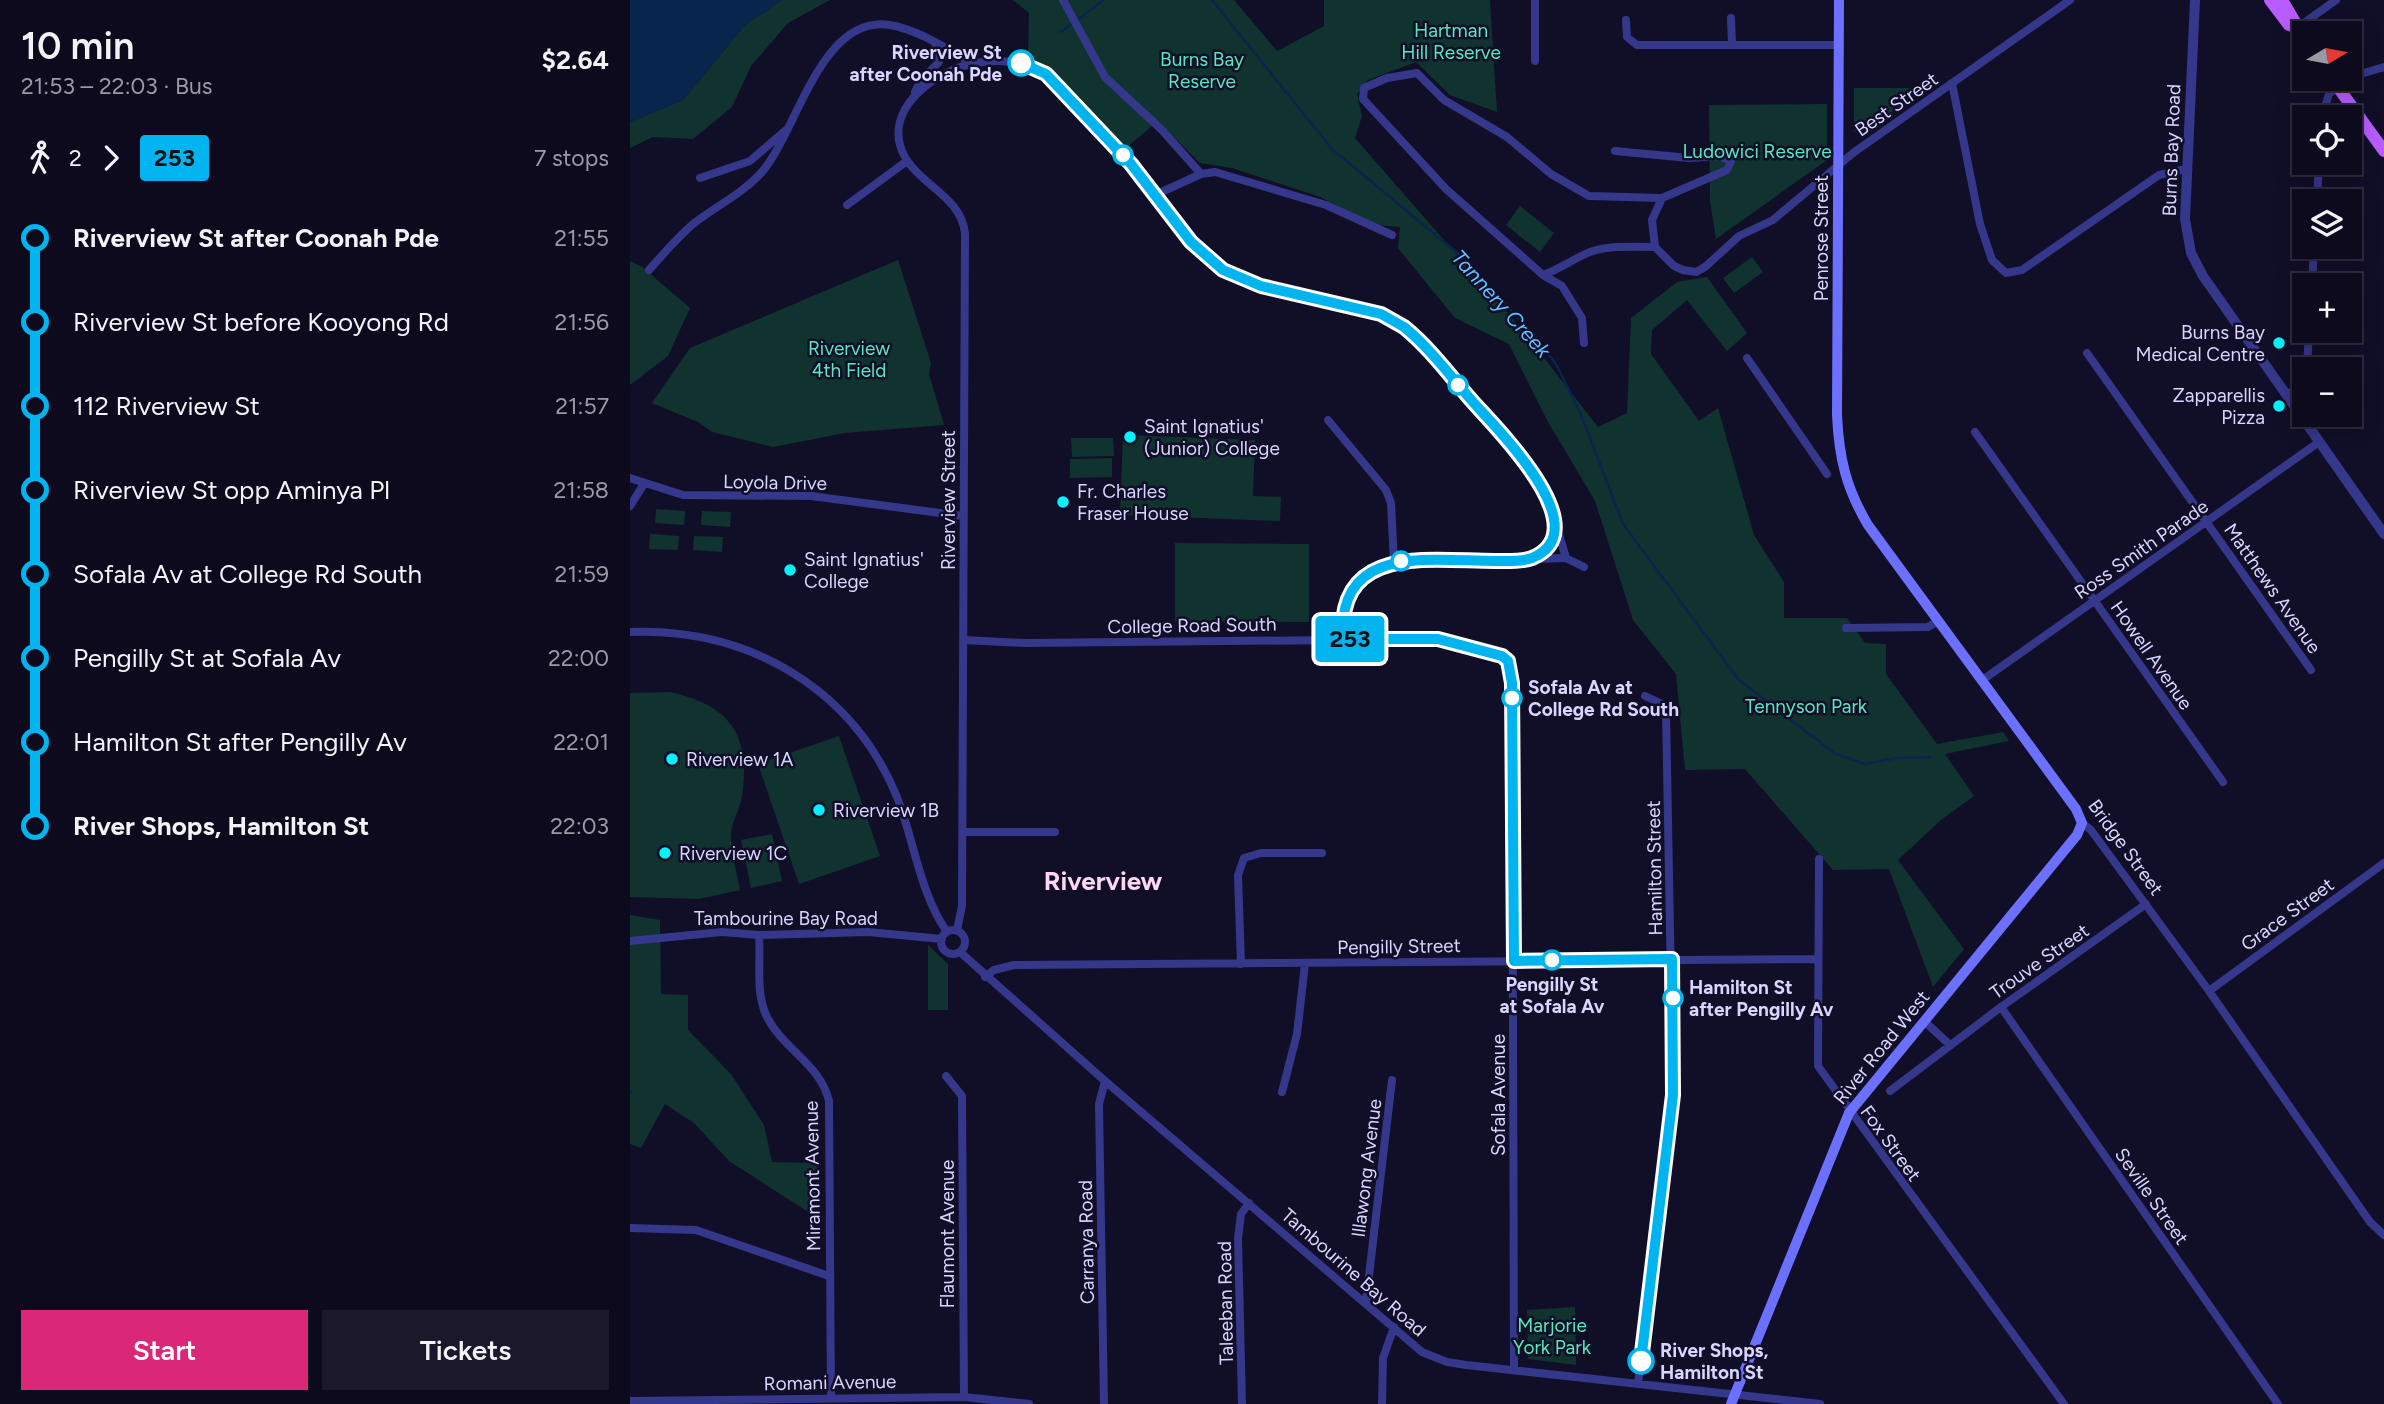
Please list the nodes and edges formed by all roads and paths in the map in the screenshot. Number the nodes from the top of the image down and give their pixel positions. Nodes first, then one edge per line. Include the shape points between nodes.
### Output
1 (1063, 0) edge
2 (1535, 0) edge
3 (1839, 0) edge
4 (2070, 0) edge
5 (2195, 0) edge
6 (2270, 0) edge
7 (2281, 0) edge
8 (2336, 0) edge
9 (1731, 18) dead end
10 (1626, 20) dead end
11 (2296, 21) edge
12 (2314, 21) edge
13 (2292, 27) edge
14 (934, 43) junction
15 (1732, 45) junction
16 (1839, 45) junction
17 (1535, 61) dead end
18 (972, 63) junction
19 (2384, 67) edge
20 (2362, 74) edge
21 (1952, 83) junction
22 (2348, 91) edge
23 (913, 98) junction
24 (788, 128) junction
25 (1615, 151) dead end
26 (2384, 151) edge
27 (907, 162) junction
28 (1839, 166) junction
29 (2186, 169) junction
30 (1201, 174) junction
31 (700, 178) dead end
32 (1155, 195) junction
33 (1662, 198) junction
34 (847, 205) dead end
35 (1392, 235) dead end
36 (1655, 247) junction
37 (649, 270) dead end
38 (1543, 275) junction
39 (1584, 343) dead end
40 (2087, 353) dead end
41 (1747, 358) dead end
42 (2292, 391) edge
43 (2287, 396) junction
44 (1328, 420) dead end
45 (1975, 432) dead end
46 (2319, 442) junction
47 (1827, 474) dead end
48 (1844, 477) joint
49 (630, 478) edge
50 (644, 484) junction
51 (630, 506) edge
52 (963, 516) junction
53 (1554, 518) junction
54 (2207, 522) junction
55 (2384, 534) edge
56 (1566, 558) junction
57 (1529, 559) junction
58 (1394, 562) junction
59 (1584, 567) dead end
60 (2095, 601) junction
61 (1938, 621) junction
62 (1846, 628) dead end
63 (630, 632) edge
64 (1343, 639) junction
65 (963, 640) junction
66 (1502, 656) joint
67 (2311, 670) dead end
68 (1981, 681) junction
69 (1645, 696) dead end
70 (2223, 782) dead end
71 (2082, 823) junction
72 (963, 832) junction
73 (1055, 832) dead end
74 (1322, 853) dead end
75 (1819, 859) dead end
76 (2384, 863) edge
77 (2146, 904) junction
78 (957, 930) junction
79 (759, 935) junction
80 (944, 936) junction
81 (630, 941) edge
82 (960, 951) junction
83 (1672, 959) junction
84 (1817, 959) junction
85 (1514, 961) junction
86 (1241, 964) junction
87 (1304, 964) junction
88 (985, 977) junction
89 (2209, 991) junction
90 (2001, 1007) junction
91 (1924, 1021) junction
92 (1950, 1045) junction
93 (946, 1076) dead end
94 (1392, 1080) dead end
95 (1105, 1081) junction
96 (1890, 1091) dead end
97 (1282, 1092) dead end
98 (1849, 1113) junction
99 (1249, 1203) junction
100 (630, 1228) edge
101 (2384, 1235) edge
102 (829, 1276) junction
103 (1366, 1301) junction
104 (1394, 1328) junction
105 (1514, 1370) junction
106 (1638, 1384) junction
107 (964, 1397) junction
108 (831, 1398) junction
109 (1733, 1400) edge
110 (630, 1401) edge
111 (1029, 1404) edge
112 (1104, 1404) edge
113 (1242, 1404) edge
114 (1382, 1404) edge
115 (1820, 1404) edge
116 (2064, 1404) edge
117 (2278, 1404) edge

1 - 30 street via 1105,77
2 - 17 street
3 - 16 main road, Penrose Street
4 - 21 street, Best Street
5 - 29 street, Burns Bay Road
6 - 13 main road
7 - 11 main road
8 - 12 street
9 - 15 street
10 - 15 street via 1627,37 1637,45
14 - 18 street
14 - 23 street via 939,62 921,80
14 - 24 street via 889,25 874,25 849,35 819,69
15 - 16 street
16 - 28 main road, Penrose Street
18 - 23 street via 942,76
18 - 32 street via 1021,63 1040,69
19 - 20 street
21 - 28 street, Best Street
21 - 29 street via 1980,224 1992,260 2007,273 2022,270 2159,175
22 - 26 main road
23 - 27 street via 899,131
24 - 31 street via 750,161
24 - 37 street via 762,173 685,231
25 - 33 street via 1720,156 1731,161 1727,170
27 - 34 street
27 - 52 street, Riverview Street via 951,203 965,225
28 - 36 street, Best Street via 1773,220 1739,236 1705,267 1688,272 1674,266
28 - 48 main road, Penrose Street via 1837,415
29 - 43 street, Burns Bay Road via 2185,219 2196,264
30 - 32 street
30 - 35 street via 1231,174 1326,205
32 - 53 street via 1204,257 1237,277 1373,312 1404,327 1535,473
33 - 36 street via 1652,220
33 - 38 street via 1590,196 1550,174 1507,136 1444,100 1417,74 1373,82 1364,88 1363,99 1425,167
36 - 38 street via 1593,251
38 - 39 street via 1562,286 1582,318
40 - 54 street, Matthews Avenue
41 - 47 street
42 - 43 street
43 - 46 street, Burns Bay Road
44 - 58 street via 1386,490 1391,503
45 - 60 street, Howell Avenue
46 - 54 street, Ross Smith Parade
46 - 55 street, Burns Bay Road
48 - 61 main road, Bridge Street via 1868,525
49 - 50 street, Loyola Drive
50 - 51 street
50 - 52 street, Loyola Drive via 692,495 811,496
52 - 65 street, Riverview Street
53 - 56 street
53 - 57 street via 1549,543
54 - 60 street, Ross Smith Parade
54 - 67 street, Matthews Avenue
56 - 57 street
56 - 59 street
57 - 58 street
58 - 64 street via 1368,572 1351,591 1344,610
60 - 68 street, Ross Smith Parade
60 - 70 street, Howell Avenue
61 - 62 street via 1928,627
61 - 68 main road, Bridge Street
63 - 80 street via 685,633 736,644 783,665 834,704 865,738 883,767
64 - 65 street, College Road South
64 - 66 street, College Road South via 1438,639
65 - 72 street, Riverview Street
66 - 85 street, Sofala Avenue via 1512,671
68 - 71 main road, Bridge Street
69 - 83 street, Hamilton Street via 1666,711
71 - 77 street, Bridge Street
71 - 91 main road, River Road West via 2077,835
72 - 73 street
72 - 78 street, Riverview Street via 962,916
74 - 86 street via 1261,853 1244,858 1238,875
75 - 84 street, Fox Street
76 - 89 street, Grace Street
77 - 89 street, Bridge Street
77 - 90 street, Trouve Street
78 - 80 street
78 - 82 street, Riverview Street via 965,942
79 - 80 street, Tambourine Bay Road via 868,932
79 - 81 street, Tambourine Bay Road via 722,932
79 - 102 street, Miramont Avenue via 766,1015 823,1082 829,1101
80 - 82 street, Tambourine Bay Road via 947,952
82 - 88 street, Tambourine Bay Road
83 - 84 street, Pengilly Street
83 - 85 street, Pengilly Street
83 - 106 street, Hamilton Street via 1673,1095
84 - 98 street, Fox Street via 1818,1066
85 - 87 street, Pengilly Street
85 - 105 street, Sofala Avenue
86 - 87 street, Pengilly Street
86 - 88 street, Pengilly Street via 1014,965
87 - 97 street via 1297,1034
88 - 95 street, Tambourine Bay Road
89 - 101 street, Bridge Street via 2370,1222
90 - 92 street, Trouve Street
90 - 117 street, Seville Street
91 - 92 street
91 - 98 main road, River Road West
92 - 96 street, Trouve Street
93 - 107 street, Flaumont Avenue via 962,1096
94 - 103 street, Illawong Avenue
95 - 99 street, Tambourine Bay Road
95 - 112 street, Carranya Road via 1099,1104
98 - 109 main road, River Road West
98 - 116 street, Fox Street
99 - 103 street, Tambourine Bay Road
99 - 113 street, Taleeban Road via 1241,1214 1238,1238
100 - 102 street via 696,1230
102 - 108 street, Miramont Avenue
103 - 104 street, Tambourine Bay Road
104 - 105 street, Tambourine Bay Road via 1434,1358
104 - 114 street via 1383,1357
105 - 106 street, Tambourine Bay Road
106 - 109 street, Tambourine Bay Road
107 - 108 street, Romani Avenue
107 - 111 street, Romani Avenue
108 - 110 street, Romani Avenue
109 - 115 street, Tambourine Bay Road

